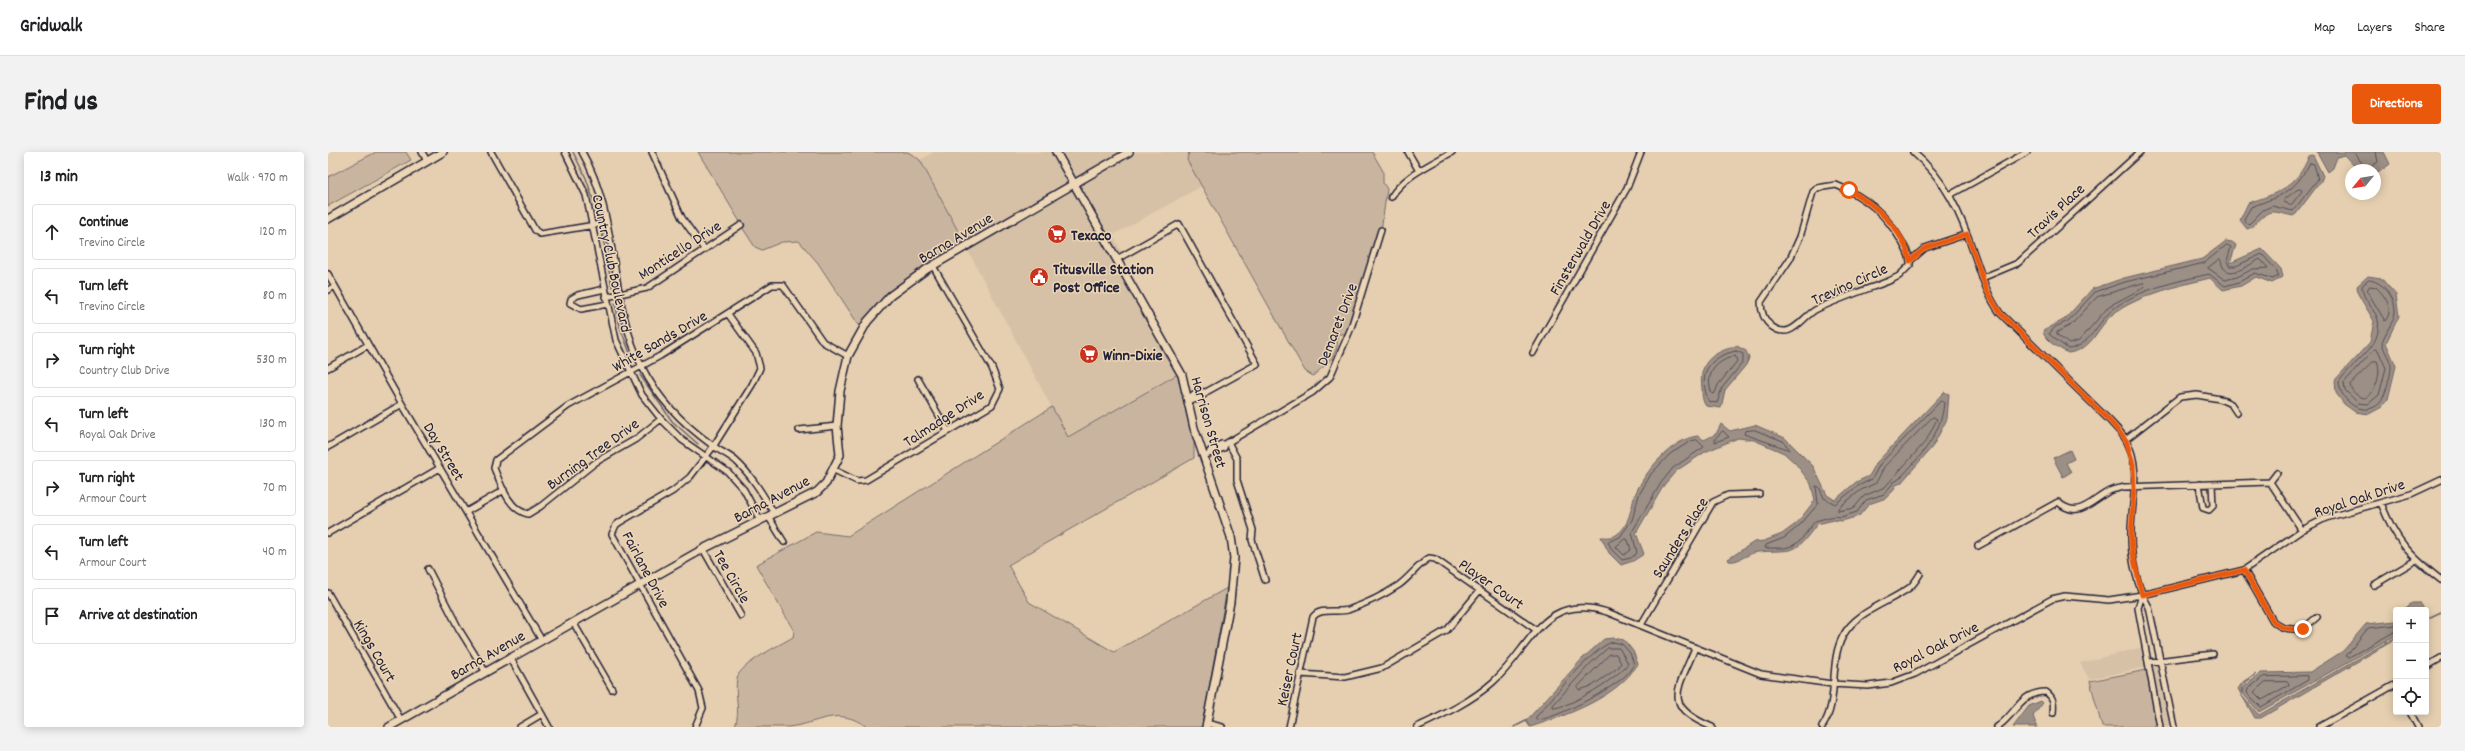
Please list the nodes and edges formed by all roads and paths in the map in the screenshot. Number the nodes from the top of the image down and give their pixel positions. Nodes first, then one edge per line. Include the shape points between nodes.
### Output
1 (422, 152) edge
2 (443, 152) edge
3 (491, 152) edge
4 (565, 152) edge
5 (582, 152) edge
6 (652, 152) edge
7 (1056, 152) edge
8 (1129, 152) edge
9 (1408, 152) edge
10 (1452, 152) edge
11 (1641, 152) edge
12 (1913, 152) edge
13 (2028, 152) edge
14 (2137, 152) edge
15 (427, 161) junction
16 (1419, 171) junction
17 (1075, 183) junction
18 (1950, 195) junction
19 (1391, 198) dead end
20 (328, 219) edge
21 (607, 222) junction
22 (593, 225) junction
23 (741, 225) dead end
24 (1381, 230) dead end
25 (1967, 234) junction
26 (704, 249) junction
27 (1117, 259) junction
28 (1910, 261) junction
29 (933, 266) junction
30 (328, 274) edge
31 (1982, 278) junction
32 (335, 286) junction
33 (605, 289) junction
34 (328, 290) edge
35 (619, 295) junction
36 (606, 297) junction
37 (608, 304) junction
38 (728, 314) junction
39 (368, 344) junction
40 (1533, 353) dead end
41 (848, 356) junction
42 (642, 366) junction
43 (328, 368) edge
44 (630, 372) junction
45 (918, 379) dead end
46 (1189, 399) junction
47 (402, 404) junction
48 (2237, 413) dead end
49 (661, 419) junction
50 (837, 426) junction
51 (799, 430) dead end
52 (948, 431) junction
53 (2126, 440) junction
54 (1227, 443) junction
55 (328, 447) edge
56 (713, 447) junction
57 (1207, 455) junction
58 (706, 458) junction
59 (440, 468) junction
60 (834, 470) junction
61 (2277, 473) dead end
62 (2270, 482) junction
63 (2440, 483) edge
64 (2199, 484) junction
65 (2212, 484) junction
66 (2134, 488) junction
67 (504, 490) junction
68 (1759, 494) dead end
69 (2381, 503) junction
70 (466, 512) junction
71 (771, 515) junction
72 (760, 520) junction
73 (2302, 530) junction
74 (328, 533) edge
75 (784, 542) dead end
76 (1978, 546) dead end
77 (703, 549) junction
78 (2416, 560) junction
79 (428, 569) dead end
80 (2244, 570) junction
81 (1920, 574) dead end
82 (1265, 580) dead end
83 (2441, 580) edge
84 (2374, 585) dead end
85 (640, 586) junction
86 (1480, 590) junction
87 (328, 593) edge
88 (2142, 595) junction
89 (741, 616) dead end
90 (1313, 617) joint
91 (2317, 617) dead end
92 (573, 622) junction
93 (1641, 625) junction
94 (1535, 629) junction
95 (541, 639) junction
96 (1695, 648) junction
97 (2213, 654) dead end
98 (510, 657) junction
99 (2441, 658) edge
100 (2161, 660) junction
101 (2149, 662) junction
102 (2429, 665) edge
103 (485, 671) junction
104 (1300, 674) junction
105 (1832, 684) junction
106 (2393, 687) edge
107 (612, 689) dead end
108 (2053, 713) dead end
109 (542, 714) junction
110 (2412, 715) edge
111 (402, 720) junction
112 (1206, 725) edge
113 (389, 727) edge
114 (520, 727) edge
115 (549, 727) edge
116 (695, 727) edge
117 (1222, 727) edge
118 (1289, 727) edge
119 (1417, 727) edge
120 (1711, 727) edge
121 (1822, 727) edge
122 (1997, 727) edge
123 (2160, 727) edge
124 (2174, 727) edge
125 (2319, 727) edge
126 (2418, 727) edge

1 - 15 street
2 - 15 street
3 - 22 street via 535,230 540,234
4 - 22 street, Country Club Boulevard via 586,195
5 - 21 street, Country Club Boulevard via 599,190
6 - 26 street via 682,218
7 - 17 street, Harrison Street
8 - 17 street, Barna Avenue
9 - 16 street
10 - 16 street
11 - 40 street, Finsterwald Drive via 1627,188
12 - 18 street via 1938,177
13 - 18 street
14 - 31 street, Travis Place via 2018,263
15 - 20 street
16 - 19 street via 1398,186
17 - 27 street, Harrison Street
17 - 29 street, Barna Avenue
18 - 25 street
21 - 22 street
21 - 35 street, Country Club Boulevard
22 - 33 street, Country Club Boulevard
23 - 26 street, Monticello Drive
24 - 54 street, Demaret Drive via 1350,328 1330,376 1313,392
25 - 28 street, Trevino Circle via 1925,248
25 - 31 street
26 - 35 street, Monticello Drive via 647,288
27 - 46 street, Harrison Street via 1182,375
27 - 46 street via 1179,224 1257,364 1203,396
28 - 28 street, Trevino Circle via 1898,235 1878,209 1836,185 1817,188 1809,200 1804,226 1790,259 1761,302 1763,314 1775,328 1786,331 1794,329 1816,310 1899,276 1910,265
29 - 41 street, Barna Avenue via 890,296 867,322
29 - 52 street, Talmadge Drive via 992,368 1000,389 992,405
30 - 32 street, Day Street
31 - 53 street via 2000,313 2110,421
32 - 34 street
32 - 39 street, Day Street
33 - 36 street, Country Club Boulevard
33 - 37 street via 578,295 571,299 570,303 581,309
35 - 36 street, Monticello Drive
35 - 42 street, Country Club Boulevard via 630,336
36 - 37 street, Country Club Boulevard
37 - 44 street, Country Club Boulevard via 616,340
38 - 41 street, White Sands Drive via 772,285 783,285 823,342
38 - 42 street, White Sands Drive
38 - 56 street, Fairlane Drive via 756,353 760,368
39 - 43 street
39 - 47 street, Day Street
41 - 50 street, Barna Avenue via 840,391
42 - 44 street, White Sands Drive
42 - 56 street, Country Club Boulevard via 654,388 671,410
44 - 49 street, Country Club Boulevard via 642,395
44 - 67 street, White Sands Drive via 556,414 496,460 494,468
45 - 52 street
46 - 57 street, Harrison Street via 1194,428
47 - 55 street
47 - 59 street, Day Street
48 - 53 street via 2230,404 2220,399 2197,395 2180,397
49 - 58 street, Country Club Boulevard via 682,440
49 - 67 street, Burning Tree Drive via 636,439 596,462 542,506 528,514 521,513 513,506
50 - 51 street
50 - 60 street, Barna Avenue via 840,455
52 - 60 street, Talmadge Drive via 866,480 858,481
53 - 66 street via 2133,464
54 - 57 street, Demaret Drive via 1224,448
54 - 82 street via 1237,459 1237,480
56 - 58 street, Fairlane Drive
56 - 71 street, Country Club Boulevard via 736,461 753,480
57 - 112 street, Harrison Street via 1231,537 1234,558 1230,602
58 - 72 street, Country Club Boulevard via 728,472 744,490
58 - 85 street, Fairlane Drive via 690,477 673,491 620,522 612,531 614,542
59 - 70 street, Day Street
59 - 74 street
60 - 71 street, Barna Avenue via 817,492
61 - 62 street
62 - 65 street
62 - 73 street
63 - 69 street, Royal Oak Drive
64 - 65 street
64 - 65 street via 2201,503 2203,508 2209,510 2213,506
64 - 66 street
66 - 76 street via 2111,490 2085,508 2073,509 2058,502
66 - 88 street via 2131,543
67 - 70 street
68 - 93 street, Saunders Place via 1728,495 1713,502
69 - 73 street, Royal Oak Drive via 2326,518
69 - 78 street via 2392,530
70 - 95 street, Day Street
71 - 72 street, Barna Avenue
71 - 75 street, Country Club Boulevard
72 - 77 street, Barna Avenue
73 - 80 street, Royal Oak Drive
77 - 85 street, Barna Avenue
77 - 89 street, Tee Circle
78 - 83 street
78 - 84 street
79 - 103 street via 459,629
80 - 88 street, Royal Oak Drive
80 - 91 street via 2278,626 2303,629
81 - 105 street via 1910,587 1848,628 1840,642
85 - 92 street, Barna Avenue
85 - 116 street, Fairlane Drive via 699,691 703,708
86 - 90 street, Player Court via 1435,559 1429,558 1397,586 1367,603 1339,612 1319,612
86 - 94 street, Player Court
86 - 104 street via 1447,630 1382,668 1345,677
87 - 111 street, Kings Court
88 - 100 street via 2148,607
88 - 101 street via 2138,608
88 - 105 street, Royal Oak Drive via 2109,600 2065,596 2052,599 1901,680 1878,686
90 - 104 street, Keiser Court
92 - 95 street, Barna Avenue
92 - 107 street
93 - 94 street, Royal Oak Drive via 1593,608 1579,607 1546,620
93 - 96 street, Royal Oak Drive
94 - 119 street, Royal Oak Drive via 1521,652 1492,682 1467,700
95 - 98 street, Barna Avenue
96 - 105 street, Royal Oak Drive via 1773,677
96 - 120 street via 1678,699 1683,711
97 - 100 street
98 - 103 street, Barna Avenue
98 - 109 street
99 - 102 street
100 - 101 street
100 - 124 street
101 - 123 street
103 - 111 street, Barna Avenue
104 - 118 street, Keiser Court
105 - 121 street via 1829,713
106 - 125 street
108 - 122 street via 2054,702 2051,696 2046,692 2030,694 2022,699
109 - 114 street
109 - 115 street
110 - 126 street
111 - 113 street, Barna Avenue
112 - 117 street

